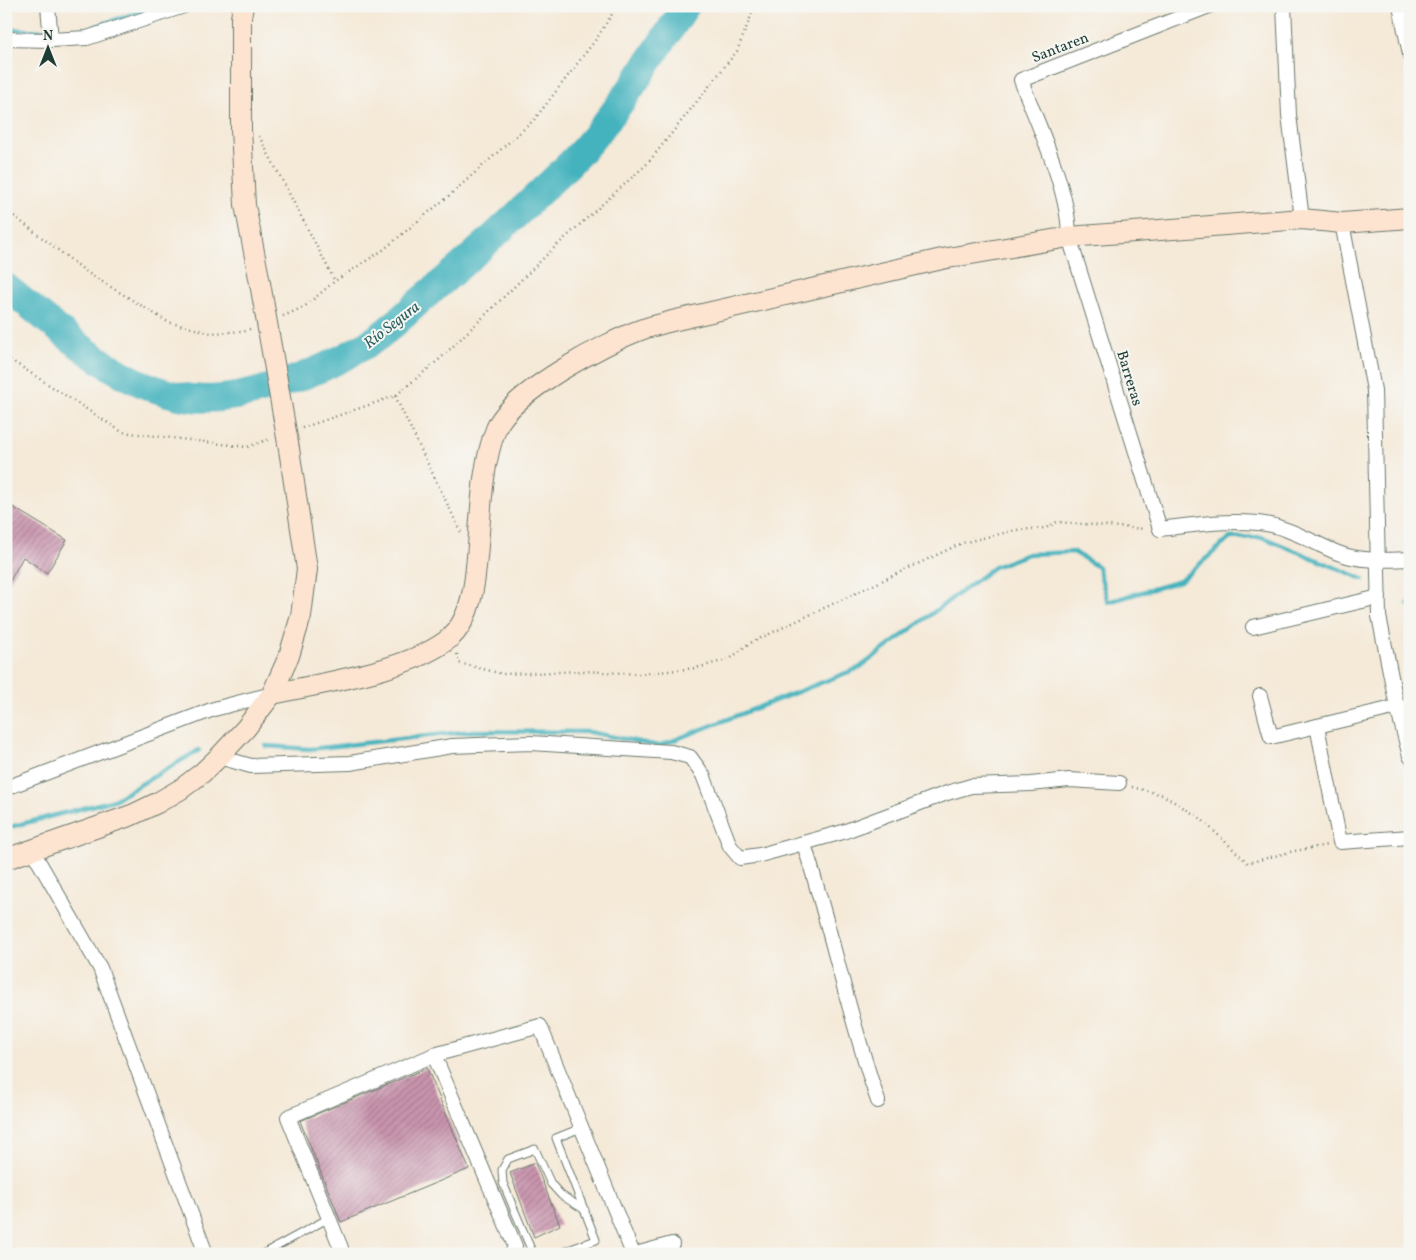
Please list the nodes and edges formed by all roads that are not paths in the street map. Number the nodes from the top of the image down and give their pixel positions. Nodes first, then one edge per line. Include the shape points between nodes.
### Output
1 (48, 6) edge
2 (184, 6) edge
3 (243, 6) edge
4 (1209, 6) edge
5 (1284, 6) edge
6 (1400, 6) edge
7 (6, 39) edge
8 (51, 40) junction
9 (1410, 54) edge
10 (1302, 218) junction
11 (1410, 218) edge
12 (1342, 222) junction
13 (1069, 237) junction
14 (1410, 559) edge
15 (1378, 561) junction
16 (1379, 597) junction
17 (1253, 627) dead end
18 (272, 694) junction
19 (1260, 696) dead end
20 (1403, 708) edge
21 (1317, 726) junction
22 (1410, 756) edge
23 (220, 757) junction
24 (1119, 783) road end
25 (6, 788) edge
26 (1410, 836) edge
27 (804, 844) junction
28 (32, 850) junction
29 (6, 859) edge
30 (434, 1055) junction
31 (878, 1102) dead end
32 (581, 1128) junction
33 (585, 1210) junction
34 (329, 1218) junction
35 (584, 1244) junction
36 (672, 1244) dead end
37 (206, 1254) edge
38 (263, 1254) edge
39 (339, 1254) edge
40 (512, 1254) edge
41 (533, 1254) edge
42 (557, 1254) edge
43 (589, 1254) edge
44 (634, 1254) edge

1 - 8 street
2 - 8 street via 87,38
3 - 18 main road, bridge via 241,122 245,205 260,283 282,443 307,569 301,616 289,656
4 - 13 street, Santaren via 1021,80 1053,162 1069,220
5 - 10 street via 1289,115
6 - 9 street
7 - 8 street
10 - 12 main road
10 - 13 main road
11 - 12 main road
12 - 15 street via 1374,390
13 - 15 street, Barreras via 1160,529 1232,523 1271,525 1340,554
13 - 18 main road via 942,259 672,321 643,329 583,357 520,398 496,427 485,476 472,596 464,620 452,636 410,660 365,674
14 - 15 street
15 - 16 street
16 - 17 street
16 - 20 street via 1379,616
18 - 23 main road
18 - 25 street via 214,709
19 - 21 street via 1270,737
20 - 21 street
20 - 22 street
21 - 26 street via 1340,842
23 - 27 street via 251,766 350,762 452,746 531,743 671,752 690,756 703,776 730,846 740,858
23 - 28 main road via 181,789 157,803 106,825
24 - 27 street via 1069,780 971,786
27 - 31 street
28 - 29 main road
28 - 37 street via 100,968
30 - 32 street via 540,1026
30 - 34 street via 288,1117
30 - 40 street via 515,1246
32 - 33 lane via 556,1138
32 - 44 street
33 - 35 lane via 596,1240
33 - 41 lane via 561,1195 551,1184 535,1149 508,1159 502,1170 502,1183
34 - 38 lane
34 - 39 street via 341,1248
35 - 42 lane
35 - 43 lane
36 - 44 street

